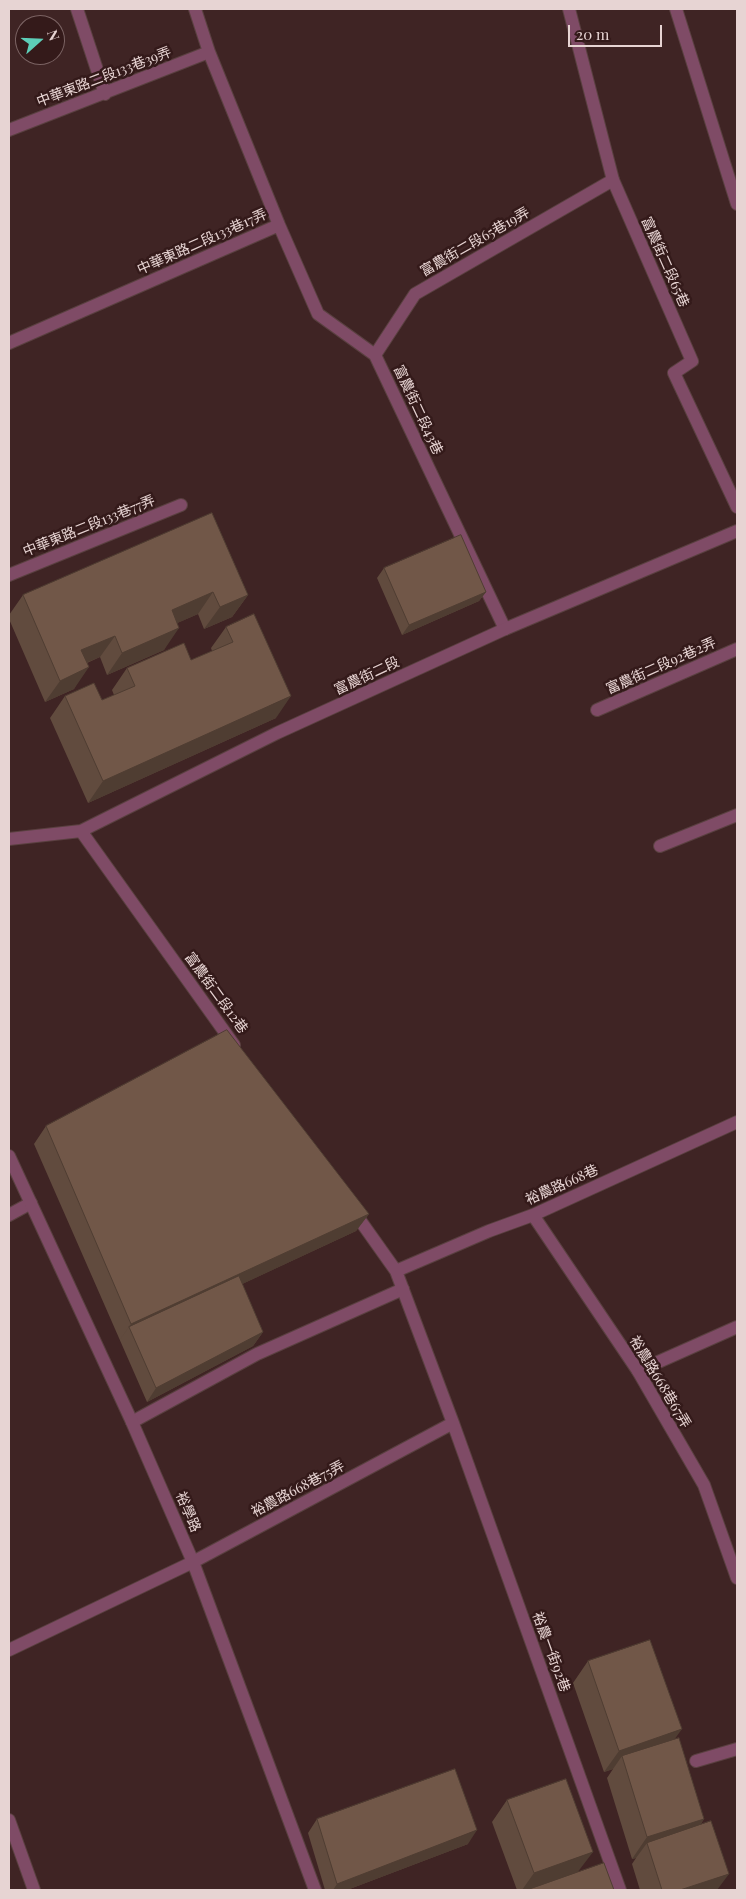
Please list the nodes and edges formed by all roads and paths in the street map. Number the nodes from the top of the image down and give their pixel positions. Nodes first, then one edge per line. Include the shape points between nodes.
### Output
1 (78, 9) edge
2 (195, 9) edge
3 (569, 9) edge
4 (676, 9) edge
5 (209, 52) junction
6 (105, 94) junction
7 (9, 130) edge
8 (613, 180) junction
9 (737, 204) edge
10 (279, 225) junction
11 (9, 343) edge
12 (375, 355) junction
13 (181, 505) dead end
14 (737, 507) edge
15 (737, 531) edge
16 (9, 575) edge
17 (505, 629) junction
18 (737, 649) edge
19 (597, 710) dead end
20 (737, 815) edge
21 (81, 831) junction
22 (9, 838) edge
23 (660, 846) dead end
24 (242, 1055) edge
25 (737, 1122) edge
26 (9, 1156) edge
27 (345, 1199) edge
28 (31, 1203) junction
29 (533, 1215) junction
30 (9, 1216) edge
31 (396, 1271) junction
32 (403, 1289) junction
33 (737, 1327) edge
34 (638, 1371) junction
35 (132, 1422) junction
36 (453, 1423) junction
37 (193, 1562) junction
38 (737, 1578) edge
39 (9, 1650) edge
40 (737, 1749) edge
41 (696, 1761) dead end
42 (9, 1820) edge
43 (34, 1890) edge
44 (316, 1890) edge
45 (620, 1890) edge

1 - 6 street
2 - 5 street, 中華東路二段133巷17弄
3 - 8 street, 富農街二段65巷
4 - 9 street
5 - 6 street, 中華東路二段133巷39弄
5 - 10 street, 中華東路二段133巷17弄
6 - 7 street, 中華東路二段133巷39弄
8 - 12 street, 富農街二段65巷19弄 via 415,294
8 - 14 street, 富農街二段65巷 via 692,361 674,373
10 - 11 street, 中華東路二段133巷17弄
10 - 12 street, 富農街二段43巷 via 318,314
12 - 17 street, 富農街二段43巷
13 - 16 street, 中華東路二段133巷77弄
15 - 17 street, 富農街二段
17 - 21 street, 富農街二段 via 277,733
18 - 19 street, 富農街二段92巷2弄
20 - 23 street
21 - 22 street, 富農街二段
21 - 24 street, 富農街二段12巷
25 - 29 street, 裕農路668巷
26 - 28 street, 裕學路
27 - 31 street
28 - 30 street
28 - 35 street, 裕學路
29 - 31 street, 裕農路668巷
29 - 34 street, 裕農路668巷67弄
31 - 32 street
32 - 35 street via 257,1354
32 - 36 street
33 - 34 street
34 - 38 street, 裕農路668巷67弄 via 704,1485
35 - 37 street, 裕學路
36 - 37 street, 裕農路668巷75弄
36 - 45 street, 裕農一街92巷
37 - 39 street, 裕農路668巷75弄
37 - 44 street, 裕學路
40 - 41 street
42 - 43 street

